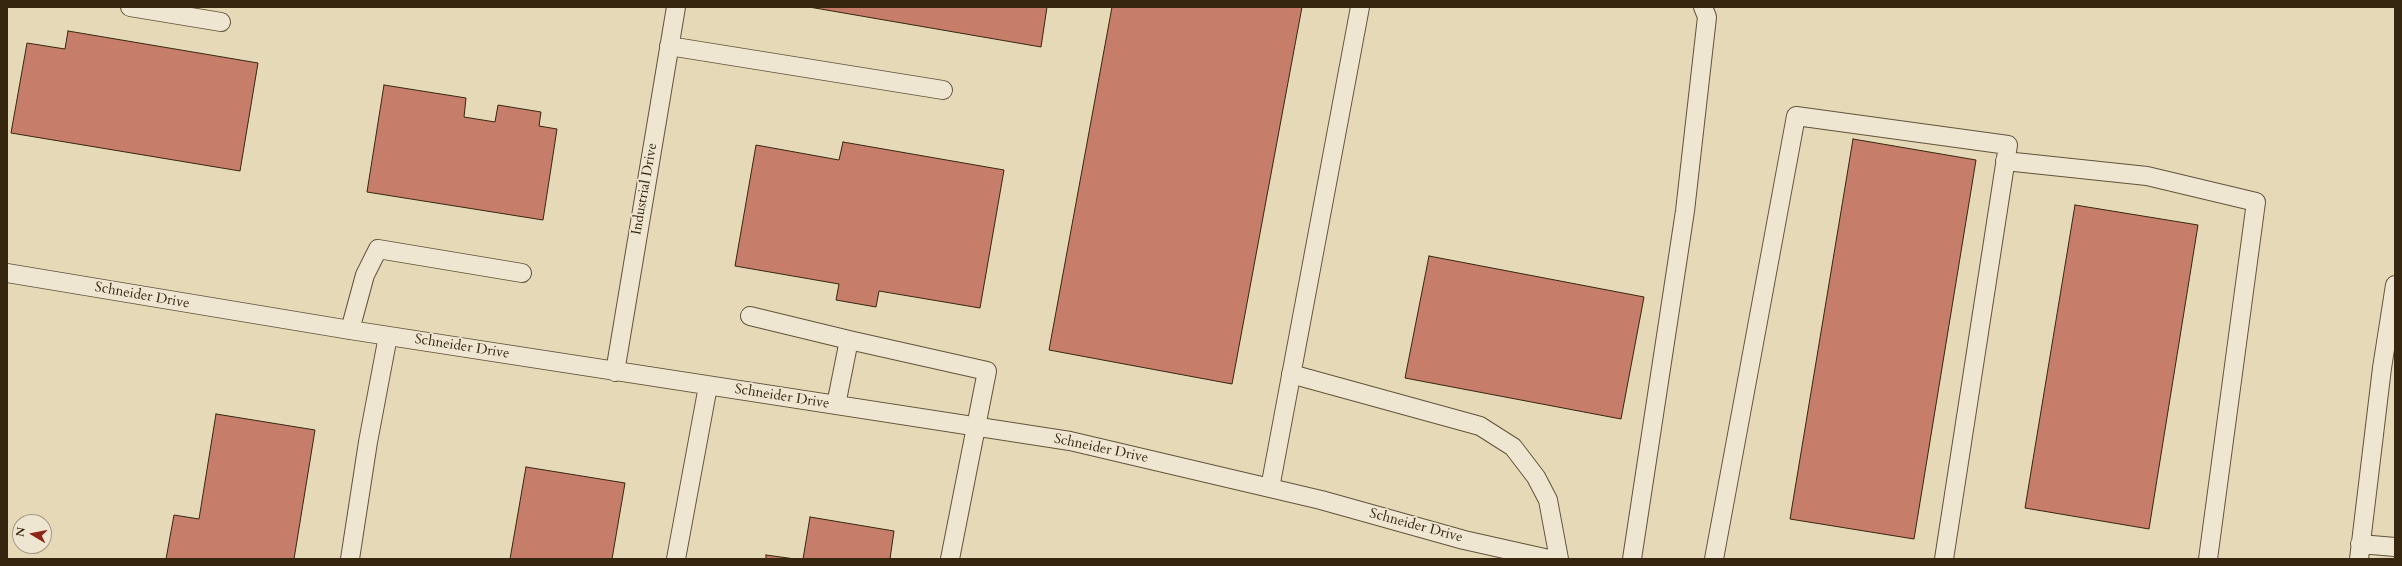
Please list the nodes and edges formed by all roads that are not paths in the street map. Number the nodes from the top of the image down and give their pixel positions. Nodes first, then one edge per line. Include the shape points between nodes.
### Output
1 (130, 7) edge
2 (676, 7) edge
3 (1360, 7) edge
4 (1703, 7) edge
5 (221, 22) dead end
6 (669, 46) junction
7 (943, 90) dead end
8 (2005, 161) junction
9 (7, 273) edge
10 (522, 273) dead end
11 (2395, 285) edge
12 (750, 316) dead end
13 (350, 330) junction
14 (388, 336) junction
15 (849, 340) junction
16 (615, 372) junction
17 (1291, 374) junction
18 (708, 386) junction
19 (836, 405) junction
20 (975, 426) junction
21 (1270, 488) junction
22 (2395, 547) edge
23 (2360, 552) edge
24 (1510, 555) edge
25 (350, 559) edge
26 (676, 559) edge
27 (950, 559) edge
28 (1549, 559) edge
29 (1559, 559) edge
30 (1632, 559) edge
31 (1714, 559) edge
32 (1944, 559) edge
33 (2208, 559) edge

1 - 5 lane
2 - 6 lane, Industrial Drive
3 - 17 lane
4 - 30 lane via 1707,17 1685,211
6 - 7 lane
6 - 16 lane, Industrial Drive
8 - 31 lane via 2008,145 1796,116
8 - 32 lane
8 - 33 lane via 2147,176 2256,202
9 - 13 lane, Schneider Drive
10 - 13 lane via 378,248 365,275
11 - 23 lane via 2382,368
12 - 15 lane
13 - 14 lane, Schneider Drive
14 - 16 lane, Schneider Drive
14 - 25 lane
15 - 19 lane
15 - 20 lane via 988,371
16 - 18 lane, Schneider Drive
17 - 21 lane
17 - 29 lane via 1480,426 1513,447 1536,477 1548,500
18 - 19 lane, Schneider Drive
18 - 26 lane
19 - 20 lane, Schneider Drive
20 - 21 lane, Schneider Drive via 1070,441
20 - 27 lane
21 - 24 lane, Schneider Drive
22 - 23 lane
24 - 28 lane, Schneider Drive

